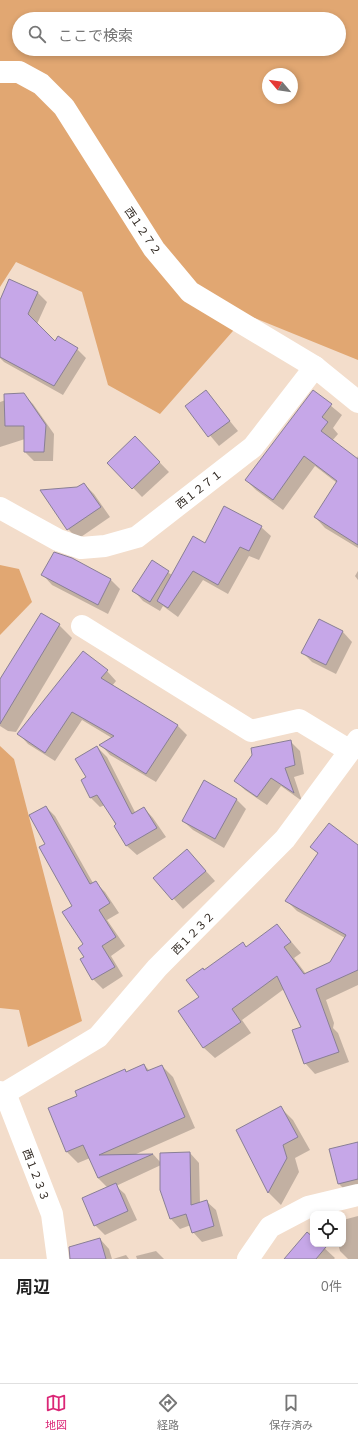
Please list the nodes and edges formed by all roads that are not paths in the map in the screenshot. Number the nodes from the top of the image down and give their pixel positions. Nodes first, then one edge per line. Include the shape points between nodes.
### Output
1 (0, 72) edge
2 (315, 367) junction
3 (358, 402) edge
4 (0, 508) edge
5 (82, 626) dead end
6 (354, 745) edge
7 (2, 1093) edge
8 (358, 1195) edge
9 (58, 1259) edge
10 (248, 1259) edge

1 - 2 street, 西１２７２ via 19,72 41,84 64,107 154,249 190,292
2 - 3 street
2 - 4 street, 西１２７１ via 253,447 137,537 105,546 81,548 58,540
5 - 6 street via 251,731 299,720
6 - 7 street, 西１２３２ via 285,839 157,968 98,1037
7 - 9 street, 西１２３３ via 52,1214
8 - 10 street via 308,1207 270,1227

